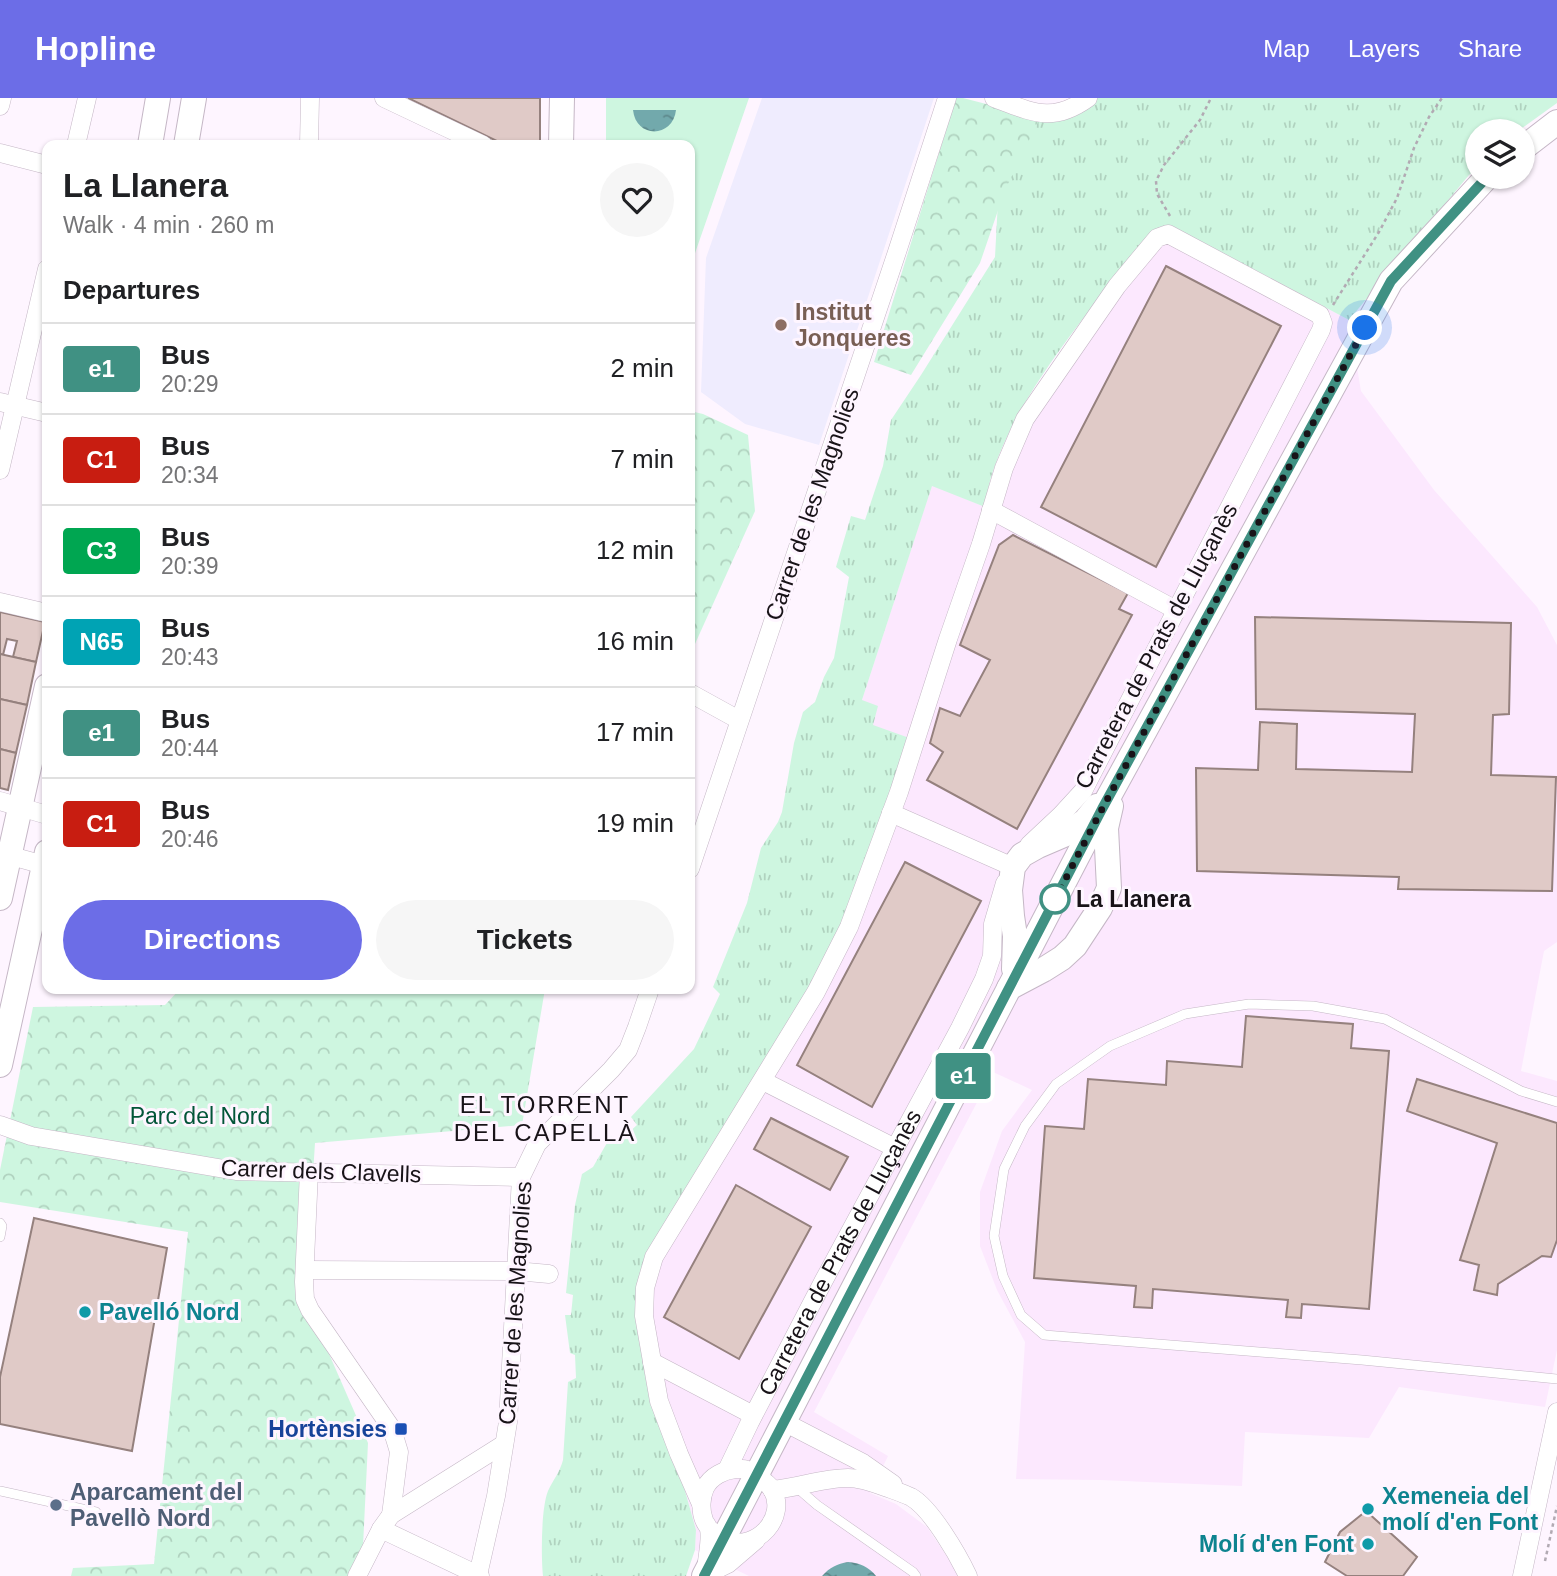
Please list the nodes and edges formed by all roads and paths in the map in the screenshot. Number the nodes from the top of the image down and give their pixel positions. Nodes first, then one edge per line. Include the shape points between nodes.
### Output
1 (2, 98) edge
2 (87, 98) edge
3 (158, 98) edge
4 (194, 98) edge
5 (310, 98) edge
6 (384, 98) edge
7 (562, 98) edge
8 (947, 98) edge
9 (994, 98) edge
10 (1088, 98) edge
11 (1211, 98) edge
12 (1442, 98) edge
13 (0, 106) edge
14 (1557, 122) edge
15 (1535, 139) edge
16 (77, 140) edge
17 (151, 140) edge
18 (187, 140) edge
19 (309, 140) edge
20 (472, 140) edge
21 (561, 140) edge
22 (0, 153) edge
23 (42, 164) edge
24 (1476, 189) edge
25 (1174, 238) junction
26 (42, 287) edge
27 (1321, 319) junction
28 (8, 403) edge
29 (42, 412) edge
30 (0, 470) edge
31 (991, 510) junction
32 (0, 602) edge
33 (1176, 610) junction
34 (42, 612) edge
35 (695, 696) edge
36 (42, 702) edge
37 (739, 720) junction
38 (1117, 781) junction
39 (10, 804) edge
40 (891, 813) junction
41 (42, 814) edge
42 (1086, 840) junction
43 (1038, 846) junction
44 (695, 854) edge
45 (5, 855) edge
46 (42, 858) edge
47 (1013, 867) junction
48 (42, 876) edge
49 (1109, 878) junction
50 (0, 898) edge
51 (1009, 988) junction
52 (648, 994) edge
53 (0, 1065) edge
54 (763, 1081) junction
55 (1557, 1102) edge
56 (0, 1125) edge
57 (895, 1147) junction
58 (309, 1172) junction
59 (521, 1177) junction
60 (0, 1223) edge
61 (0, 1237) edge
62 (305, 1270) junction
63 (516, 1271) junction
64 (549, 1274) dead end
65 (652, 1362) junction
66 (1557, 1379) edge
67 (1557, 1412) edge
68 (753, 1415) junction
69 (784, 1422) junction
70 (504, 1444) junction
71 (727, 1470) junction
72 (819, 1481) junction
73 (765, 1482) junction
74 (0, 1491) edge
75 (802, 1492) junction
76 (913, 1498) junction
77 (701, 1504) junction
78 (1557, 1506) edge
79 (96, 1512) dead end
80 (386, 1522) junction
81 (764, 1533) junction
82 (716, 1534) junction
83 (1544, 1564) dead end
84 (357, 1576) edge
85 (479, 1576) edge
86 (704, 1576) edge
87 (916, 1576) edge
88 (968, 1576) edge
89 (1522, 1576) edge

1 - 13 street
2 - 16 street
3 - 17 street
4 - 18 street
5 - 19 street
6 - 20 street
7 - 21 street
8 - 37 street, Carrer de les Magnolies
9 - 10 street via 1049,114
11 - 25 path via 1156,181 1157,194 1177,227
12 - 27 path via 1414,148 1397,198 1379,232
14 - 15 street
22 - 23 street
24 - 38 street, Carretera de Prats de Lluçanès via 1391,281
25 - 27 street
25 - 31 street via 1168,234 1157,238 1054,375 1025,419
26 - 28 street
27 - 33 street, Carretera de Prats de Lluçanès via 1321,330
28 - 29 street
28 - 30 street
31 - 33 street
31 - 40 street
32 - 34 street
33 - 47 street, Carretera de Prats de Lluçanès via 1083,791 1018,855
35 - 37 street
36 - 39 street
37 - 44 street, Carrer de les Magnolies
38 - 42 street, Carretera de Prats de Lluçanès
38 - 43 street via 1084,821
38 - 49 street via 1106,828
39 - 41 street
39 - 45 street
40 - 47 street
40 - 54 street via 849,927
42 - 43 street via 1072,838
42 - 49 street via 1096,849
42 - 51 street, Carretera de Prats de Lluçanès
43 - 47 street
45 - 46 street
45 - 50 street
47 - 51 street via 1010,890 1016,955
47 - 57 street, Carretera de Prats de Lluçanès via 993,924 992,956 984,979
48 - 53 street
49 - 51 street via 1100,908 1075,946
51 - 69 street, Carretera de Prats de Lluçanès
52 - 59 street, Carrer de les Magnolies via 628,1050 537,1144
54 - 57 street
54 - 65 street via 654,1257 645,1288 644,1316
55 - 66 lane via 1521,1090 1385,1019 1314,1006 1249,1004 1185,1014 1110,1046 1056,1084 1025,1126 1004,1169 994,1236 1003,1276 1021,1315 1044,1335
56 - 58 street, Carrer dels Clavells via 31,1136 236,1171
57 - 68 street, Carretera de Prats de Lluçanès
58 - 59 street, Carrer dels Clavells
58 - 62 street
59 - 63 street, Carrer de les Magnolies
60 - 61 lane
62 - 63 street
62 - 80 street via 305,1299 310,1310 396,1438 398,1452
63 - 64 street
63 - 70 street, Carrer de les Magnolies
65 - 68 street, Carretera de Prats de Lluçanès
65 - 77 street via 659,1401
67 - 89 street
68 - 71 street, Carretera de Prats de Lluçanès
69 - 73 street, Carretera de Prats de Lluçanès
69 - 76 street via 863,1463
70 - 80 street
70 - 85 street, Carrer de les Magnolies
71 - 73 street via 742,1468
71 - 77 street, Carretera de Prats de Lluçanès via 710,1481
72 - 73 street via 791,1488
72 - 75 street
72 - 76 street via 850,1478
73 - 81 street, Carretera de Prats de Lluçanès via 775,1501 775,1515
73 - 82 street, Carretera de Prats de Lluçanès
74 - 79 lane
75 - 81 street
75 - 87 lane
76 - 88 street via 929,1514
77 - 82 street via 703,1517
78 - 83 path
80 - 84 street
80 - 85 street
81 - 82 street via 735,1543
81 - 86 street, Carretera de Prats de Lluçanès via 728,1564
82 - 86 street, Carretera de Prats de Lluçanès

